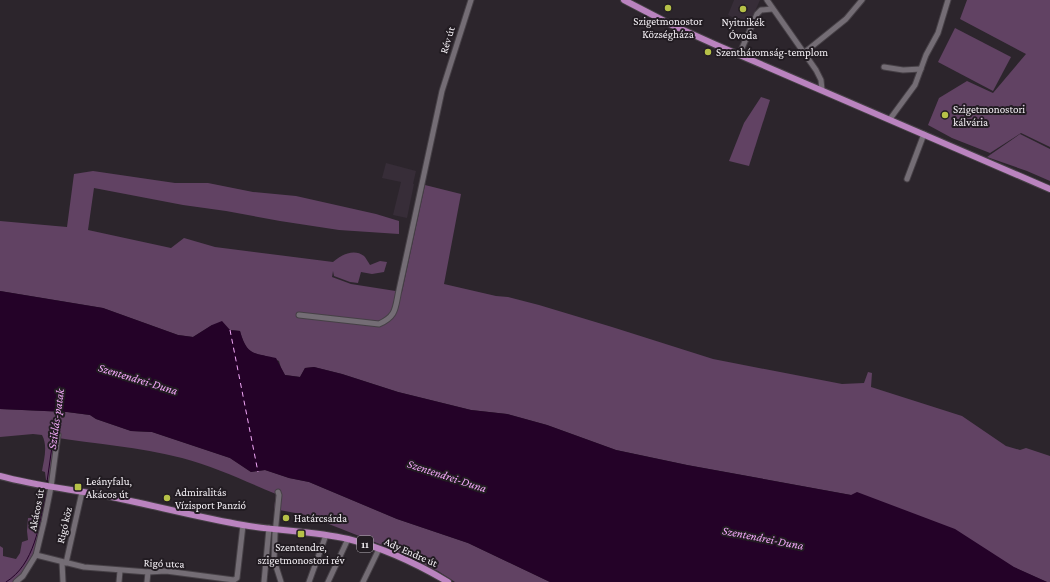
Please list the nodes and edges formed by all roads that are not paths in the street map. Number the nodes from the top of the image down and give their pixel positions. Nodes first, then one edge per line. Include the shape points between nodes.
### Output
1 (471, 0) edge
2 (624, 0) edge
3 (767, 0) edge
4 (862, 0) edge
5 (948, 0) edge
6 (772, 9) junction
7 (805, 52) junction
8 (739, 55) junction
9 (884, 67) dead end
10 (921, 69) junction
11 (822, 90) junction
12 (890, 119) junction
13 (924, 134) junction
14 (907, 179) dead end
15 (1050, 189) edge
16 (299, 315) dead end
17 (58, 435) dead end
18 (0, 476) edge
19 (51, 487) junction
20 (82, 492) junction
21 (278, 492) dead end
22 (243, 525) junction
23 (272, 529) junction
24 (326, 535) junction
25 (348, 539) junction
26 (379, 549) junction
27 (36, 554) junction
28 (64, 562) junction
29 (120, 571) junction
30 (148, 572) junction
31 (23, 579) edge
32 (16, 582) edge
33 (63, 582) edge
34 (119, 582) edge
35 (147, 582) edge
36 (264, 582) edge
37 (281, 582) edge
38 (309, 582) edge
39 (328, 582) edge
40 (363, 582) edge
41 (447, 582) edge

1 - 16 street, Rév út via 443,87 393,314 379,324
2 - 8 main road
3 - 6 street
4 - 7 street via 846,18
5 - 10 street via 938,33
6 - 7 street
6 - 8 street via 761,10 757,14
7 - 11 street via 821,80
8 - 11 main road
9 - 10 street
10 - 12 street via 914,85
11 - 12 main road
12 - 13 main road
13 - 14 street
13 - 15 main road
17 - 19 street, Akácos út
18 - 19 main road, 11
19 - 20 main road, 11
19 - 27 street, Akácos út
20 - 22 main road, 11
20 - 28 street, Rigó köz
21 - 23 street via 278,509
22 - 23 main road, 11
22 - 30 street, Rigó utca via 236,580 166,571
23 - 24 main road, Ady Endre út / 11
23 - 36 street
23 - 37 street via 274,560
24 - 25 main road, Ady Endre út / 11
24 - 38 street
25 - 26 main road, Ady Endre út / 11
25 - 39 street
26 - 40 street
26 - 41 main road, Ady Endre út / 11 via 411,561
27 - 28 street, Rigó utca
27 - 31 street, Akácos út
28 - 29 street, Rigó utca
28 - 33 street, Rigó köz
29 - 30 street, Rigó utca
29 - 34 street
30 - 35 street
31 - 32 street, Akácos út

